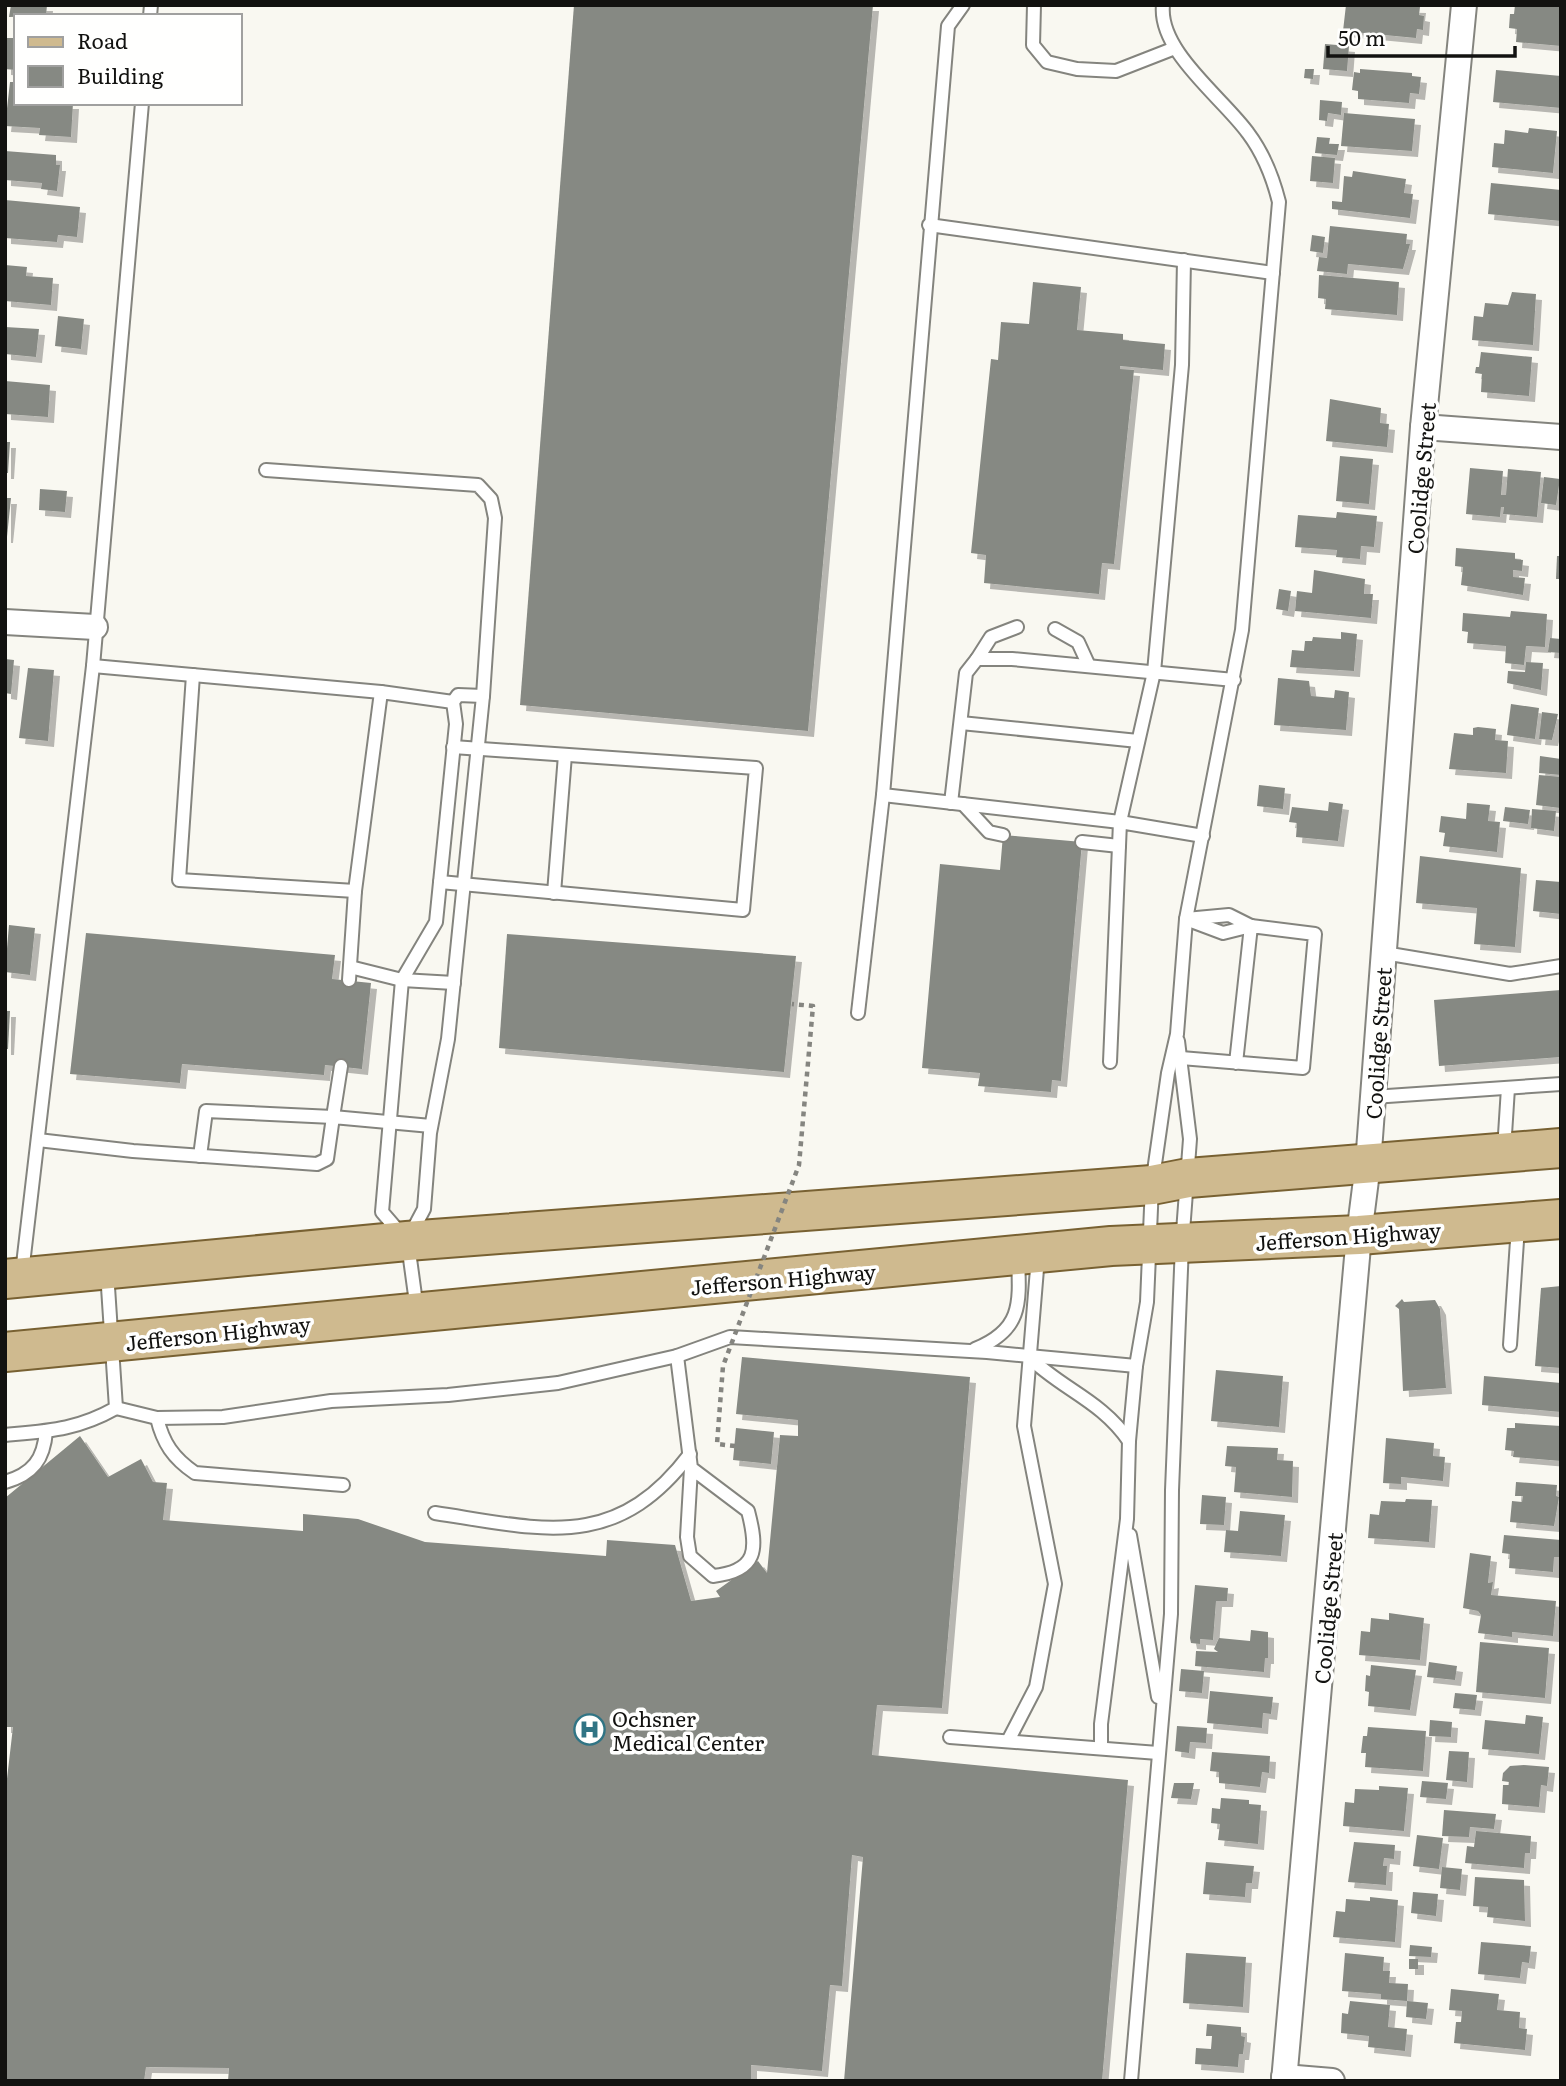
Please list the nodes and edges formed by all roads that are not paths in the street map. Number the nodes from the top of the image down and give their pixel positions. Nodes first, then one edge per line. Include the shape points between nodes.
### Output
1 (963, 5) edge
2 (1034, 5) edge
3 (1163, 5) edge
4 (1464, 5) edge
5 (1175, 48) junction
6 (142, 105) edge
7 (929, 225) junction
8 (1184, 261) junction
9 (1273, 273) junction
10 (1423, 427) junction
11 (1561, 437) edge
12 (266, 470) dead end
13 (5, 622) edge
14 (95, 627) junction
15 (1017, 627) dead end
16 (1055, 629) dead end
17 (977, 659) junction
18 (93, 666) junction
19 (1088, 666) junction
20 (1154, 672) junction
21 (193, 675) junction
22 (1234, 680) junction
23 (381, 692) junction
24 (483, 696) junction
25 (453, 702) junction
26 (961, 723) junction
27 (1138, 741) junction
28 (453, 747) junction
29 (477, 749) junction
30 (565, 755) junction
31 (883, 795) junction
32 (957, 804) junction
33 (1119, 822) junction
34 (1003, 835) dead end
35 (1203, 836) junction
36 (1082, 842) dead end
37 (1119, 846) junction
38 (440, 882) junction
39 (464, 885) junction
40 (355, 891) junction
41 (554, 893) junction
42 (1186, 919) junction
43 (1251, 926) junction
44 (1384, 953) junction
45 (1561, 966) edge
46 (402, 979) junction
47 (454, 983) junction
48 (858, 1013) dead end
49 (1177, 1034) junction
50 (1181, 1058) junction
51 (1110, 1062) dead end
52 (1236, 1063) junction
53 (341, 1066) dead end
54 (1561, 1084) edge
55 (1508, 1088) junction
56 (1373, 1097) junction
57 (333, 1117) junction
58 (388, 1122) junction
59 (431, 1126) junction
60 (38, 1140) junction
61 (1561, 1149) edge
62 (1504, 1153) junction
63 (200, 1156) junction
64 (1368, 1164) junction
65 (1170, 1182) junction
66 (1561, 1219) edge
67 (1518, 1222) junction
68 (1359, 1236) junction
69 (407, 1241) junction
70 (1167, 1245) junction
71 (1028, 1254) junction
72 (107, 1268) junction
73 (14, 1278) edge
74 (417, 1313) junction
75 (114, 1342) junction
76 (1510, 1345) dead end
77 (969, 1351) junction
78 (5, 1352) edge
79 (677, 1356) junction
80 (1028, 1356) junction
81 (1136, 1366) junction
82 (116, 1408) junction
83 (157, 1418) junction
84 (46, 1431) junction
85 (5, 1435) edge
86 (1129, 1441) junction
87 (690, 1454) junction
88 (691, 1468) junction
89 (5, 1482) edge
90 (343, 1485) dead end
91 (435, 1513) dead end
92 (1127, 1519) junction
93 (1160, 1714) junction
94 (950, 1737) dead end
95 (1008, 1741) junction
96 (1101, 1747) junction
97 (1158, 1754) junction
98 (1284, 2079) edge
99 (1131, 2081) edge
100 (1332, 2081) edge

1 - 7 lane via 947,26
2 - 5 lane via 1033,45 1047,62 1116,71
3 - 5 lane via 1161,20
4 - 10 street, Coolidge Street
5 - 9 lane via 1249,134 1272,177 1279,202
6 - 14 lane
7 - 8 lane
7 - 31 lane
8 - 9 lane
8 - 20 lane via 1182,365
9 - 22 lane
10 - 11 street
10 - 44 street, Coolidge Street
12 - 24 lane via 478,485 491,499 495,518
13 - 14 street
14 - 18 lane
15 - 17 lane via 990,637
16 - 19 lane via 1078,642
17 - 19 lane
17 - 26 lane via 967,673
18 - 21 lane
18 - 60 lane
19 - 20 lane
20 - 22 lane
20 - 27 lane
21 - 23 lane
21 - 40 lane via 179,880
22 - 35 lane
23 - 25 lane
23 - 40 lane
24 - 25 lane via 458,695
24 - 29 lane
25 - 28 lane
26 - 27 lane
26 - 32 lane
27 - 33 lane
28 - 29 lane
28 - 38 lane
29 - 30 lane
29 - 39 lane
30 - 41 lane
30 - 41 lane via 756,768 743,910
31 - 32 lane
31 - 48 lane
32 - 33 lane
32 - 34 lane via 989,832
33 - 35 lane
33 - 37 lane
35 - 42 lane
36 - 37 lane
37 - 51 lane
38 - 39 lane
38 - 46 lane via 436,922
39 - 41 lane
39 - 47 lane
40 - 46 lane via 349,974
42 - 43 lane via 1229,915
42 - 49 lane
43 - 52 lane
43 - 52 lane via 1315,934 1303,1068
44 - 45 lane via 1510,974
44 - 56 street, Coolidge Street
46 - 47 lane
46 - 58 lane
47 - 59 lane
49 - 50 lane
49 - 65 lane via 1168,1073
50 - 52 lane
50 - 65 lane via 1190,1139
53 - 57 lane
54 - 55 lane
55 - 56 lane
55 - 62 lane
56 - 64 street, Coolidge Street
57 - 58 lane
57 - 63 lane via 327,1159 317,1164
57 - 63 lane via 206,1111
58 - 59 lane
58 - 69 lane via 382,1212
59 - 69 lane via 424,1209
60 - 63 lane
60 - 73 lane
61 - 62 main road
62 - 64 main road
64 - 65 main road
64 - 68 street, Coolidge Street
65 - 69 main road
65 - 70 lane
65 - 70 lane
66 - 67 main road, Jefferson Highway
67 - 68 main road, Jefferson Highway
67 - 76 lane
68 - 70 main road, Jefferson Highway
68 - 98 street, Coolidge Street
69 - 72 main road
69 - 74 lane
70 - 71 main road, Jefferson Highway
70 - 81 lane via 1147,1302
70 - 93 lane via 1171,1614
71 - 74 main road, Jefferson Highway
71 - 77 lane via 1016,1315 998,1338
71 - 80 lane
72 - 73 main road
72 - 75 lane
74 - 75 main road, Jefferson Highway
75 - 78 main road, Jefferson Highway
75 - 82 lane
77 - 79 lane via 730,1337
77 - 80 lane
79 - 83 lane via 558,1383 331,1401 223,1416
79 - 87 lane
80 - 81 lane
80 - 86 lane via 1044,1372 1095,1403
80 - 95 lane via 1024,1426 1055,1584 1036,1687
81 - 86 lane
82 - 83 lane
82 - 84 lane via 68,1430
83 - 90 lane via 162,1440 179,1462 195,1473
84 - 85 lane
84 - 89 lane via 45,1451 38,1463
86 - 92 lane
87 - 88 lane
87 - 91 lane via 647,1500 613,1519 578,1529 537,1529
88 - 88 lane via 690,1556 713,1576 734,1573 748,1563 754,1548 748,1511
92 - 93 lane
92 - 96 lane
93 - 97 lane
94 - 95 lane
95 - 96 lane
96 - 97 lane
97 - 99 lane
98 - 100 street

